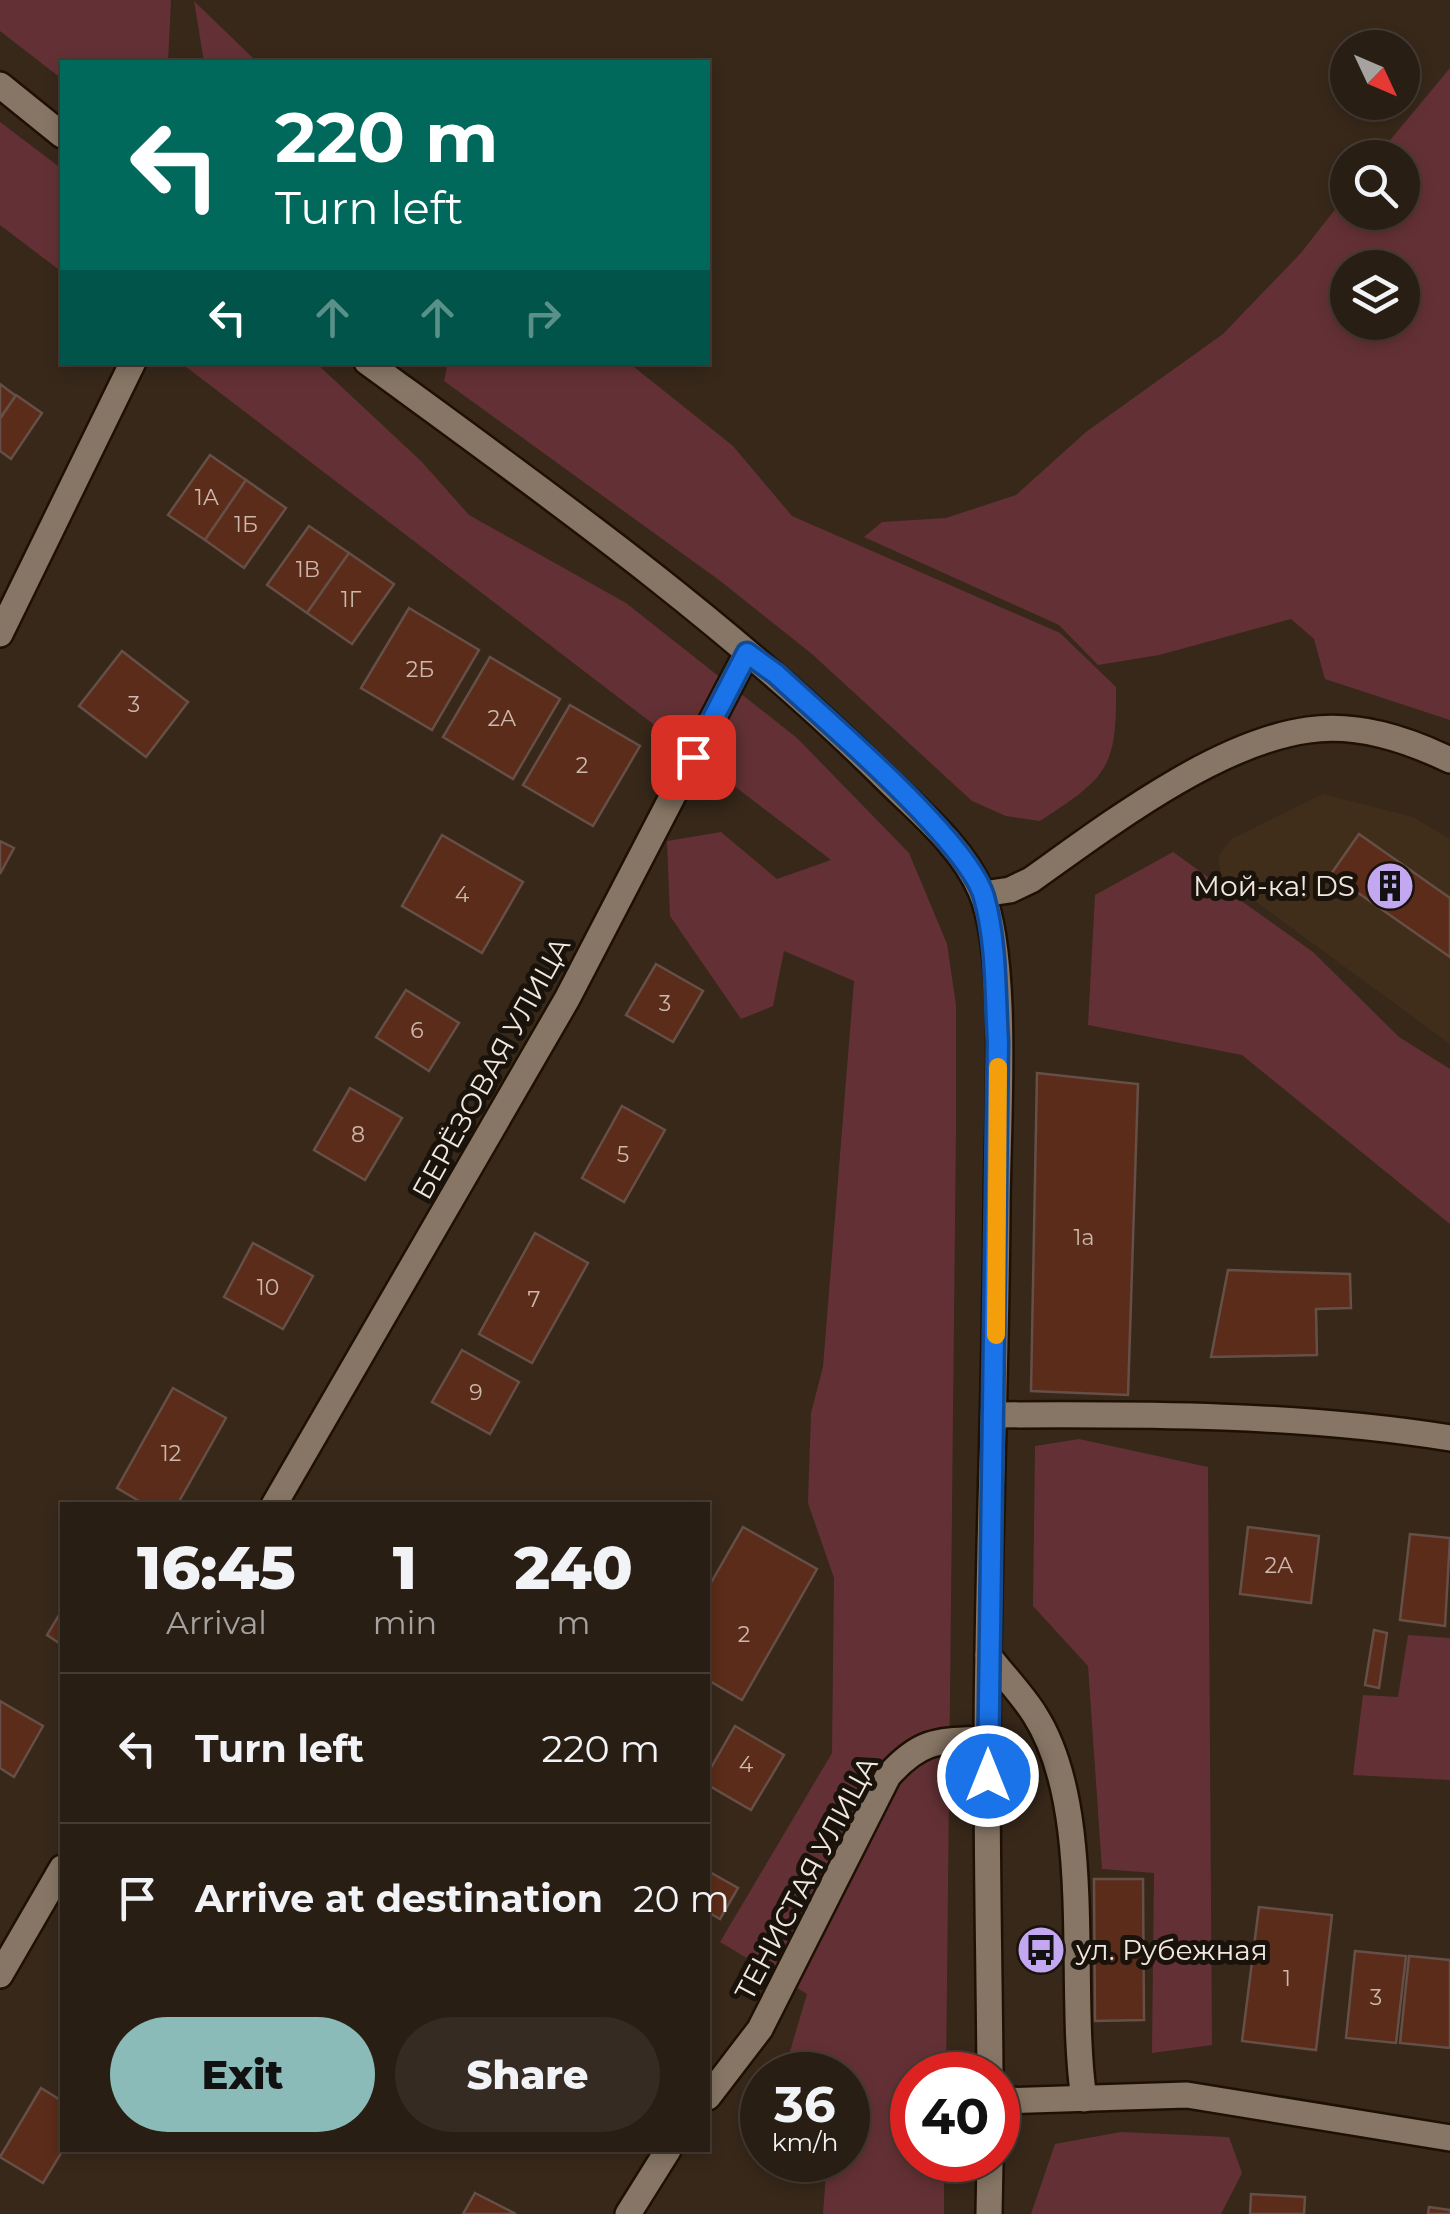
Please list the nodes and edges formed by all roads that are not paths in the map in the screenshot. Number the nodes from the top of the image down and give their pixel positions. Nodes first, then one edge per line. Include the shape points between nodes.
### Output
1 (0, 84) edge
2 (60, 134) edge
3 (132, 365) edge
4 (371, 365) edge
5 (0, 634) edge
6 (747, 653) junction
7 (1450, 760) edge
8 (983, 894) junction
9 (995, 1415) junction
10 (1450, 1438) edge
11 (276, 1502) edge
12 (988, 1655) junction
13 (988, 1739) junction
14 (60, 1871) edge
15 (0, 1976) edge
16 (990, 2052) edge
17 (710, 2094) edge
18 (1084, 2098) junction
19 (1020, 2100) edge
20 (1450, 2138) edge
21 (667, 2152) edge
22 (989, 2182) edge
23 (628, 2214) edge
24 (988, 2214) edge

1 - 2 street
3 - 5 street
4 - 6 street
6 - 8 street via 931,823
6 - 11 street, БЕРЁЗОВАЯ УЛИЦА via 567,1000
7 - 8 street via 1380,734 1308,730 1276,739 1173,786 1031,880
8 - 9 street via 998,1042
9 - 10 street via 1356,1423
9 - 12 street
12 - 13 street
12 - 18 street via 1036,1716 1057,1766 1071,1831 1076,2053
13 - 16 street
13 - 17 street, ТЕНИСТАЯ УЛИЦА via 929,1741 888,1776 760,2028
14 - 15 street
18 - 19 street
18 - 20 street via 1188,2095
21 - 23 street
22 - 24 street

